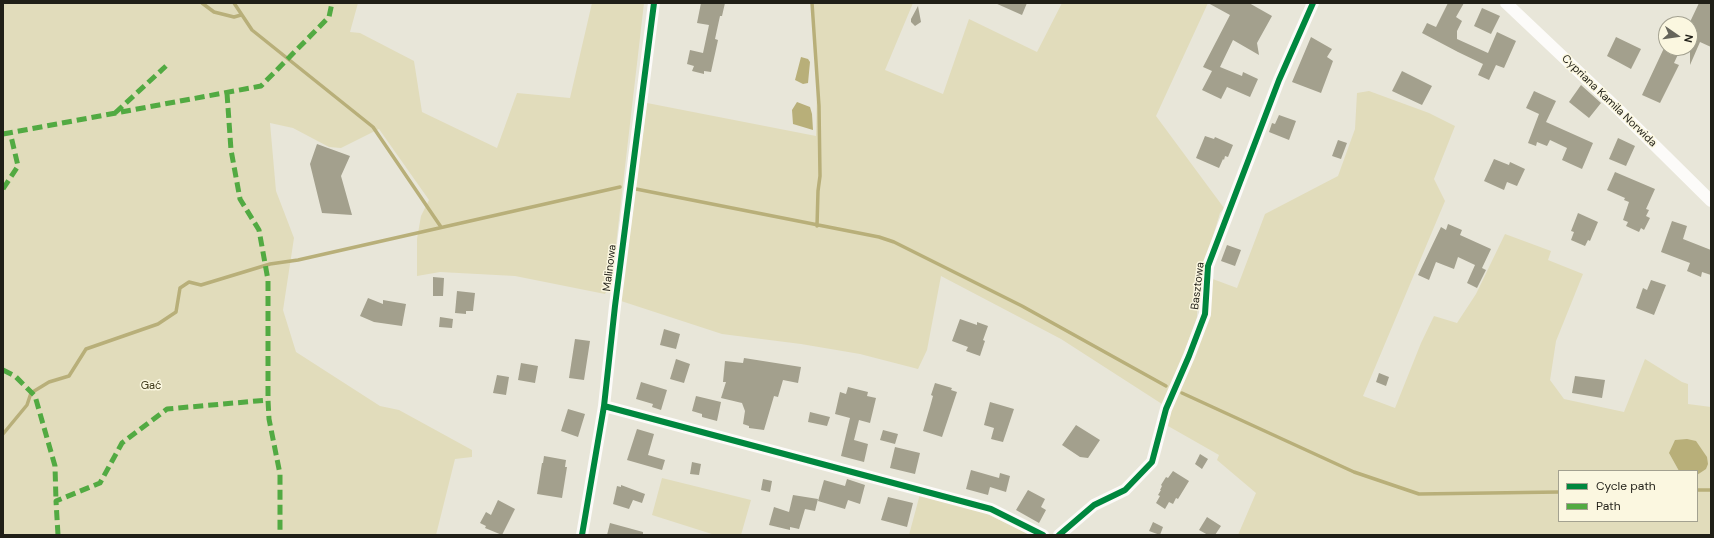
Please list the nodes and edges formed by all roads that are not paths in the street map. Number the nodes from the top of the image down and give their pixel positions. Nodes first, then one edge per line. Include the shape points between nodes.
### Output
1 (654, 3) edge
2 (1313, 3) edge
3 (1506, 3) edge
4 (1711, 201) edge
5 (604, 406) junction
6 (582, 535) edge
7 (1043, 535) edge
8 (1059, 535) edge

1 - 5 street, Malinowa
2 - 8 street, Basztowa via 1279,80 1208,266 1205,314 1166,409 1152,462 1125,490 1094,505
3 - 4 street, Cypriana Kamila Norwida
5 - 6 street, Malinowa
5 - 7 street via 991,509

